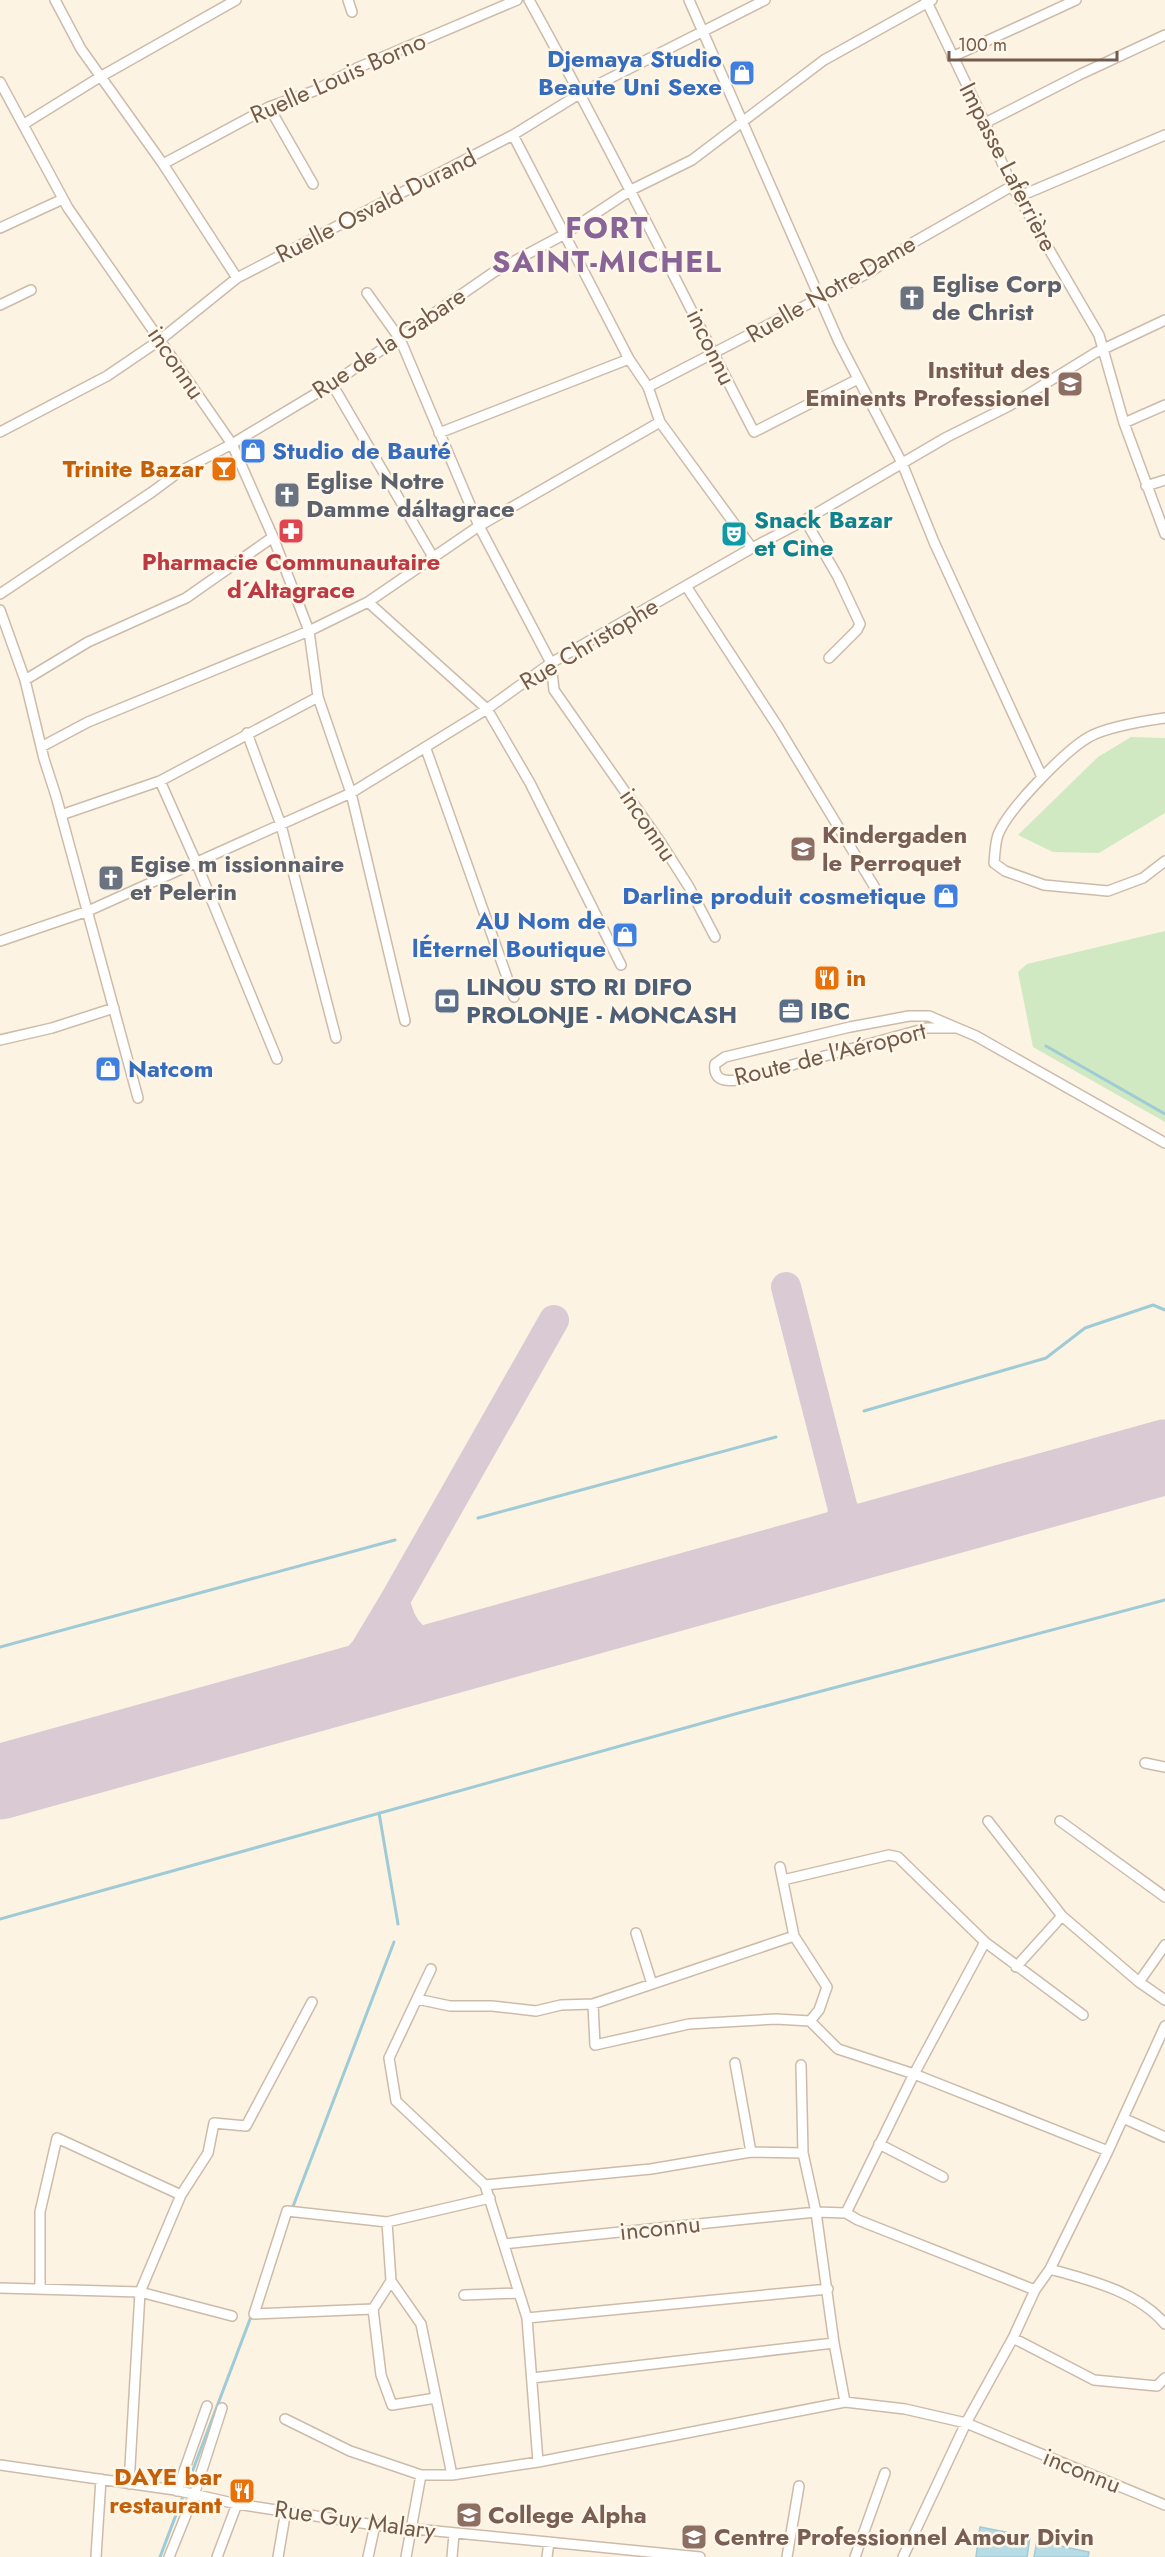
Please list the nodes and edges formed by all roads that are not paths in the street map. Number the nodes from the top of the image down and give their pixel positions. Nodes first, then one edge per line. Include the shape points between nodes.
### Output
1 (56, 0) edge
2 (236, 0) edge
3 (348, 0) edge
4 (517, 0) edge
5 (529, 0) edge
6 (689, 0) edge
7 (765, 0) edge
8 (1076, 0) edge
9 (928, 1) edge
10 (352, 12) dead end
11 (705, 32) junction
12 (1165, 35) edge
13 (952, 57) junction
14 (100, 77) junction
15 (0, 82) edge
16 (581, 93) junction
17 (269, 107) junction
18 (742, 122) junction
19 (985, 123) junction
20 (24, 124) junction
21 (513, 135) junction
22 (1165, 135) edge
23 (163, 164) junction
24 (313, 184) dead end
25 (1012, 186) junction
26 (631, 190) junction
27 (1018, 197) junction
28 (63, 199) junction
29 (0, 228) edge
30 (563, 235) junction
31 (237, 278) junction
32 (31, 290) dead end
33 (367, 293) dead end
34 (820, 299) junction
35 (0, 305) edge
36 (1165, 320) edge
37 (400, 339) junction
38 (160, 340) junction
39 (1103, 350) junction
40 (714, 355) junction
41 (629, 359) junction
42 (858, 380) junction
43 (332, 384) junction
44 (648, 387) junction
45 (1165, 405) edge
46 (660, 422) junction
47 (1124, 423) junction
48 (0, 432) edge
49 (439, 433) junction
50 (232, 444) junction
51 (902, 463) junction
52 (1165, 480) edge
53 (1146, 486) junction
54 (806, 520) junction
55 (479, 526) junction
56 (1165, 534) edge
57 (273, 537) junction
58 (752, 548) junction
59 (433, 557) junction
60 (686, 586) junction
61 (0, 594) edge
62 (368, 602) junction
63 (0, 610) edge
64 (309, 631) junction
65 (829, 658) dead end
66 (551, 663) junction
67 (25, 680) junction
68 (318, 697) junction
69 (487, 709) junction
70 (1165, 718) edge
71 (247, 734) junction
72 (40, 747) junction
73 (426, 748) junction
74 (1041, 777) junction
75 (160, 781) junction
76 (351, 793) junction
77 (61, 815) junction
78 (281, 825) junction
79 (1165, 861) edge
80 (196, 862) junction
81 (878, 891) dead end
82 (88, 911) junction
83 (714, 937) dead end
84 (0, 941) edge
85 (621, 965) dead end
86 (514, 997) dead end
87 (114, 1008) junction
88 (405, 1021) dead end
89 (955, 1028) junction
90 (336, 1038) dead end
91 (0, 1040) edge
92 (277, 1059) dead end
93 (138, 1098) dead end
94 (1165, 1143) edge
95 (1145, 1763) dead end
96 (1165, 1767) edge
97 (988, 1821) dead end
98 (1060, 1821) dead end
99 (780, 1867) dead end
100 (783, 1880) junction
101 (1165, 1897) edge
102 (1062, 1916) junction
103 (636, 1933) dead end
104 (794, 1936) junction
105 (985, 1942) junction
106 (1165, 1945) edge
107 (1016, 1967) junction
108 (431, 1969) dead end
109 (1138, 1982) junction
110 (652, 1984) junction
111 (417, 1999) junction
112 (1165, 2000) edge
113 (312, 2002) dead end
114 (593, 2004) junction
115 (1083, 2015) dead end
116 (810, 2021) junction
117 (1165, 2026) edge
118 (735, 2062) dead end
119 (801, 2065) dead end
120 (914, 2074) junction
121 (1123, 2118) junction
122 (1165, 2138) edge
123 (879, 2144) junction
124 (1108, 2151) junction
125 (752, 2152) junction
126 (803, 2153) junction
127 (943, 2177) dead end
128 (485, 2186) junction
129 (181, 2195) junction
130 (490, 2198) junction
131 (816, 2212) junction
132 (846, 2213) junction
133 (387, 2222) junction
134 (504, 2244) junction
135 (1050, 2269) junction
136 (391, 2281) junction
137 (0, 2288) edge
138 (40, 2288) junction
139 (828, 2289) junction
140 (1035, 2290) junction
141 (140, 2292) junction
142 (519, 2293) junction
143 (464, 2295) dead end
144 (373, 2309) junction
145 (232, 2316) dead end
146 (527, 2318) junction
147 (1164, 2319) edge
148 (1013, 2338) junction
149 (834, 2343) junction
150 (532, 2378) junction
151 (1165, 2378) edge
152 (436, 2398) junction
153 (845, 2402) junction
154 (207, 2406) dead end
155 (222, 2408) dead end
156 (285, 2419) dead end
157 (966, 2423) junction
158 (538, 2462) junction
159 (0, 2465) edge
160 (885, 2473) dead end
161 (421, 2475) junction
162 (452, 2475) junction
163 (101, 2480) junction
164 (129, 2484) junction
165 (799, 2486) dead end
166 (185, 2493) junction
167 (237, 2504) junction
168 (1165, 2505) edge
169 (286, 2510) junction
170 (375, 2525) junction
171 (411, 2529) junction
172 (454, 2534) junction
173 (549, 2542) junction
174 (618, 2554) edge
175 (96, 2557) edge
176 (169, 2557) edge
177 (217, 2557) edge
178 (278, 2557) edge
179 (368, 2557) edge
180 (406, 2557) edge
181 (452, 2557) edge
182 (547, 2557) edge
183 (700, 2557) edge
184 (787, 2557) edge
185 (855, 2557) edge
186 (903, 2557) edge

1 - 14 street
2 - 14 street
3 - 10 street
4 - 17 street, Ruelle Louis Borno via 357,68 314,91
5 - 16 street, inconnu
6 - 11 street
7 - 11 street, Ruelle Osvald Durand
8 - 13 street
9 - 13 street, Impasse Laferrière
9 - 18 street, Rue de la Gabare via 825,60
11 - 16 street, Ruelle Osvald Durand
11 - 18 street
12 - 19 street
13 - 19 street, Impasse Laferrière
14 - 20 street
14 - 23 street
15 - 20 street, inconnu
16 - 21 street, Ruelle Osvald Durand
16 - 26 street, inconnu
17 - 23 street, Ruelle Louis Borno
17 - 24 street
18 - 26 street, Rue de la Gabare via 692,159
18 - 34 street
19 - 25 street, Impasse Laferrière
20 - 28 street, inconnu
21 - 30 street
21 - 31 street, Ruelle Osvald Durand
22 - 27 street
23 - 31 street
25 - 27 street, Impasse Laferrière
25 - 34 street, Ruelle Notre-Dame
26 - 30 street, Rue de la Gabare
26 - 40 street, inconnu
27 - 39 street, Impasse Laferrière via 1099,335
28 - 29 street
28 - 38 street, inconnu
30 - 37 street, Rue de la Gabare via 495,272
30 - 41 street
31 - 38 street, Ruelle Osvald Durand
32 - 35 street
33 - 37 street, inconnu
34 - 40 street, Ruelle Notre-Dame
34 - 42 street
36 - 39 street, Rue Christophe
37 - 43 street, Rue de la Gabare
37 - 49 street, inconnu
38 - 48 street, Ruelle Osvald Durand via 108,376
38 - 50 street, inconnu
39 - 47 street, Impasse Laferrière
39 - 51 street, Rue Christophe
40 - 42 street, inconnu via 754,432
40 - 44 street, Ruelle Notre-Dame
41 - 44 street
41 - 49 street
42 - 51 street
43 - 50 street, Rue de la Gabare
43 - 59 street
44 - 46 street
45 - 47 street
46 - 55 street
46 - 58 street
47 - 53 street, Impasse Laferrière
49 - 55 street, inconnu
50 - 57 street, inconnu
50 - 61 street, Rue de la Gabare via 179,472
51 - 54 street, Rue Christophe
51 - 74 street
52 - 53 street
53 - 56 street, Impasse Laferrière
54 - 58 street, Rue Christophe
54 - 65 street via 859,618 857,630
55 - 59 street
55 - 66 street, inconnu
57 - 64 street, inconnu
57 - 67 street via 186,598 88,642
58 - 60 street, Rue Christophe
59 - 62 street
60 - 66 street, Rue Christophe
60 - 81 street
62 - 64 street
62 - 69 street
63 - 67 street
64 - 68 street, inconnu
64 - 72 street via 88,722
66 - 69 street, Rue Christophe
66 - 83 street, inconnu via 554,690 661,843
67 - 72 street
68 - 71 street
68 - 76 street, inconnu
69 - 73 street, Rue Christophe
69 - 85 street via 531,783
70 - 74 street via 1089,737
71 - 75 street
71 - 78 street
72 - 77 street
73 - 76 street, Rue Christophe
73 - 86 street
74 - 79 street via 998,835 994,862 1005,871 1044,885 1108,891 1143,878
75 - 77 street
75 - 80 street
76 - 78 street, Rue Christophe
76 - 88 street, inconnu
77 - 82 street
78 - 80 street, Rue Christophe
78 - 90 street
80 - 82 street, Rue Christophe
80 - 92 street
82 - 84 street, Rue Christophe
82 - 87 street
87 - 91 street
87 - 93 street
89 - 89 street, Route de l'Aéroport via 929,1016 909,1016 725,1057 715,1064 714,1071 722,1080 737,1080 927,1029
89 - 94 street, Route de l'Aéroport via 976,1036
95 - 96 street
97 - 102 street
98 - 101 street
99 - 100 street
100 - 104 street
100 - 105 street via 889,1855 898,1857
102 - 107 street
102 - 109 street
103 - 110 street
104 - 110 street
104 - 116 street via 827,1986 819,2010
105 - 107 street
105 - 120 street
106 - 109 street
107 - 115 street
108 - 111 street
109 - 112 street
110 - 114 street
111 - 114 street via 450,2006 536,2011
111 - 128 street via 389,2058 396,2101
113 - 129 street via 246,2126 214,2123 208,2152
114 - 116 street via 595,2045 688,2024
116 - 120 street via 838,2049
117 - 121 street
118 - 125 street
119 - 126 street
120 - 123 street
120 - 124 street
121 - 122 street
121 - 124 street
123 - 127 street
123 - 132 street
124 - 135 street
125 - 126 street
125 - 128 street via 651,2169
126 - 131 street
128 - 130 street
129 - 138 street via 57,2138 40,2212
129 - 141 street
130 - 133 street
130 - 134 street
131 - 132 street, inconnu
131 - 134 street, inconnu
131 - 139 street
132 - 140 street, inconnu
133 - 136 street
133 - 144 street via 287,2211 254,2314
134 - 142 street
135 - 140 street
135 - 147 street via 1130,2297
136 - 144 street
136 - 152 street via 421,2324
137 - 138 street
138 - 141 street
139 - 146 street
139 - 149 street
140 - 148 street
141 - 145 street
141 - 164 street
142 - 143 street
142 - 146 street
144 - 152 street via 381,2375 392,2405
146 - 150 street
148 - 151 street via 1094,2380 1157,2386
148 - 157 street
149 - 150 street
149 - 153 street
150 - 158 street
152 - 162 street
153 - 157 street, inconnu via 905,2409
153 - 158 street, inconnu
154 - 166 street
155 - 166 street
156 - 161 street, inconnu via 350,2451
157 - 168 street, inconnu
157 - 186 street
158 - 162 street, inconnu
159 - 163 street, Rue Guy Malary
160 - 185 street
161 - 162 street, inconnu
161 - 171 street
163 - 164 street, Rue Guy Malary
163 - 175 street
164 - 166 street, Rue Guy Malary
165 - 184 street
166 - 167 street, Rue Guy Malary
166 - 176 street
167 - 169 street, Rue Guy Malary
167 - 177 street
169 - 170 street, Rue Guy Malary
169 - 178 street
170 - 171 street, Rue Guy Malary
170 - 179 street
171 - 172 street, Rue Guy Malary
171 - 180 street
172 - 173 street, Rue Guy Malary
172 - 181 street
173 - 174 street, Rue Guy Malary
173 - 182 street
174 - 183 street, Rue Guy Malary

